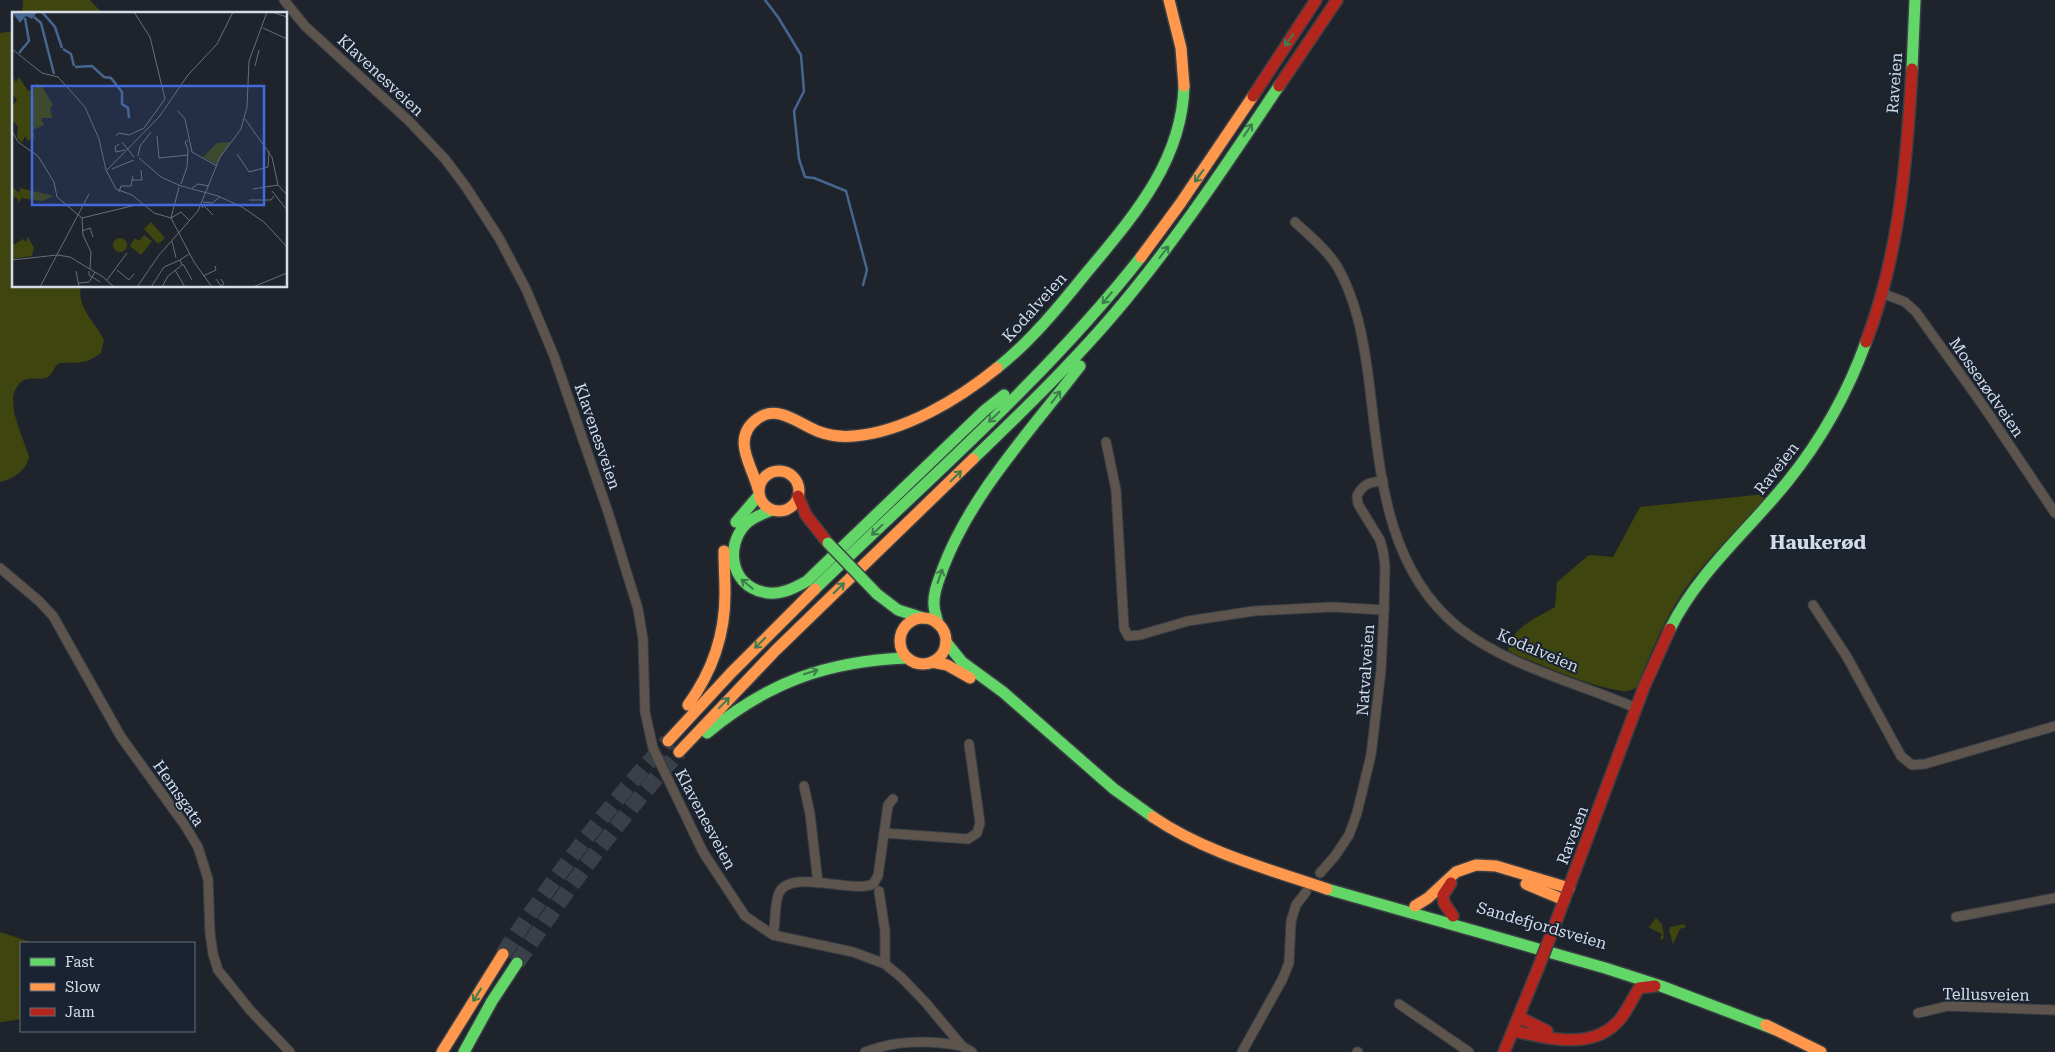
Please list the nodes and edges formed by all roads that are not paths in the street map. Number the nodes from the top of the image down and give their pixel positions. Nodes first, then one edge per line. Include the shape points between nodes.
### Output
1 (284, 0) edge
2 (1169, 0) edge
3 (1316, 0) edge
4 (1337, 0) edge
5 (1915, 0) edge
6 (1295, 222) dead end
7 (1134, 291) junction
8 (1882, 293) junction
9 (1089, 320) junction
10 (1106, 442) dead end
11 (745, 446) junction
12 (778, 470) junction
13 (1382, 481) junction
14 (758, 492) junction
15 (798, 496) junction
16 (778, 510) junction
17 (2055, 513) edge
18 (828, 542) junction
19 (0, 568) edge
20 (877, 594) junction
21 (1813, 606) dead end
22 (1384, 610) junction
23 (923, 618) junction
24 (938, 624) junction
25 (902, 633) junction
26 (946, 642) junction
27 (907, 658) junction
28 (932, 662) junction
29 (1636, 708) junction
30 (2055, 726) edge
31 (1043, 728) junction
32 (969, 744) dead end
33 (804, 786) dead end
34 (893, 799) dead end
35 (884, 833) junction
36 (1320, 873) dead end
37 (1293, 876) junction
38 (818, 883) junction
39 (1569, 888) junction
40 (879, 891) dead end
41 (1306, 892) dead end
42 (2055, 898) edge
43 (1564, 900) junction
44 (1415, 906) junction
45 (1453, 916) junction
46 (1956, 917) dead end
47 (773, 936) junction
48 (503, 954) tunnel mouth
49 (517, 963) tunnel mouth
50 (885, 964) junction
51 (1605, 968) junction
52 (1661, 986) junction
53 (1399, 1004) dead end
54 (2055, 1010) edge
55 (1918, 1013) dead end
56 (1519, 1017) junction
57 (1774, 1029) junction
58 (1513, 1031) junction
59 (962, 1046) junction
60 (290, 1052) edge
61 (442, 1052) edge
62 (464, 1052) edge
63 (865, 1052) edge
64 (972, 1052) edge
65 (1242, 1052) edge
66 (1469, 1052) edge
67 (1504, 1052) edge
68 (1821, 1052) edge

1 - 47 street, Klavenesveien via 305,26 409,121 445,160 499,238 558,365 638,609 643,639 645,712 653,748 706,857 745,916
2 - 11 main road, Kodalveien via 1182,48 1184,84 1182,115 1171,154 1138,208 1025,342 971,388 934,410 899,424 858,436 836,436 816,431 783,414 769,414 751,424
3 -> 9 main road via 1177,207
7 -> 4 main road via 1190,216
5 - 8 main road, Raveien via 1902,190
6 - 13 street, Kodalveien via 1331,258 1351,296 1366,363
24 -> 7 main road via 934,597 938,581 965,520 1076,370 1131,304
7 - 27 main road via 1050,384 773,653 681,754 742,706 779,684 826,668
8 - 17 street, Mosserødveien via 1905,302 1916,312
8 - 29 main road, Raveien via 1860,356 1827,425 1786,485 1696,587 1669,631
9 -> 14 main road via 665,738 704,682 716,655 723,627 725,542
9 -> 16 main road via 1076,324 816,572 796,587 777,594 758,591 742,581 735,569 732,550 744,526 758,516
10 - 22 street via 1116,490 1124,628 1128,636 1188,621 1254,612 1332,607
11 - 12 main road via 756,462 766,469
11 - 14 main road via 746,459 756,479
12 - 14 main road via 764,477
12 - 15 main road via 793,476
13 - 22 street, Natvalveien via 1368,482 1357,496 1358,504 1383,551
13 - 29 street, Kodalveien via 1397,539 1412,571 1431,599 1458,626 1503,655
14 - 16 main road via 764,504
15 - 16 main road via 793,506
15 - 18 main road via 806,515
16 - 18 main road via 801,520
18 - 20 main road, bridge
19 - 60 street, Hemsgata via 53,616 121,737 198,847 208,880 210,933 218,970
20 - 23 main road via 898,610
20 - 25 main road
21 - 30 street via 1847,658 1901,756 1912,764 1925,764
22 - 36 street, Natvalveien via 1376,722 1357,813 1349,834
23 - 24 main road
23 - 25 main road via 908,624
24 - 26 main road
25 - 27 main road via 901,649
26 - 28 main road via 942,654
26 - 31 main road, Sandefjordsveien via 962,662 1003,692
27 - 28 main road via 919,664
28 - 31 main road, Sandefjordsveien via 958,670
29 - 39 main road, Raveien
31 - 37 main road, Sandefjordsveien via 1114,789 1167,826 1224,853
32 - 35 street via 980,823 977,833 968,839
33 - 38 street
34 - 35 street via 888,805
35 - 38 street via 878,876 872,884 858,888
37 - 44 main road, Sandefjordsveien
37 - 51 main road, Sandefjordsveien
38 - 47 street via 796,883 782,888
39 - 43 main road, Raveien
39 - 44 main road via 1494,865 1472,865 1458,870 1432,898
40 - 50 street via 886,931
41 - 65 street via 1296,905 1291,921 1289,963
42 - 46 street
43 - 45 main road via 1494,871 1478,869 1458,876 1447,887 1444,903
43 - 56 main road, Raveien, bridge
44 - 45 main road, Sandefjordsveien
45 - 57 main road, Sandefjordsveien via 1644,974 1728,1004
47 - 50 street, Klavenesveien via 853,952
48 -> 61 main road
49 - 62 main road
50 - 59 street, Klavenesveien via 902,978
51 - 52 main road, Sandefjordsveien
51 - 56 main road via 1621,980 1626,993 1622,1006 1606,1026 1584,1035 1560,1036
52 - 57 main road, Sandefjordsveien
52 - 58 main road via 1639,988 1621,1018 1607,1031 1592,1038 1566,1042
53 - 66 street
54 - 55 street, Tellusveien via 1948,1006
56 - 58 main road
57 - 68 main road, Sandefjordsveien
58 - 67 main road
59 - 63 street via 942,1042 906,1042
59 - 64 street, Klavenesveien

